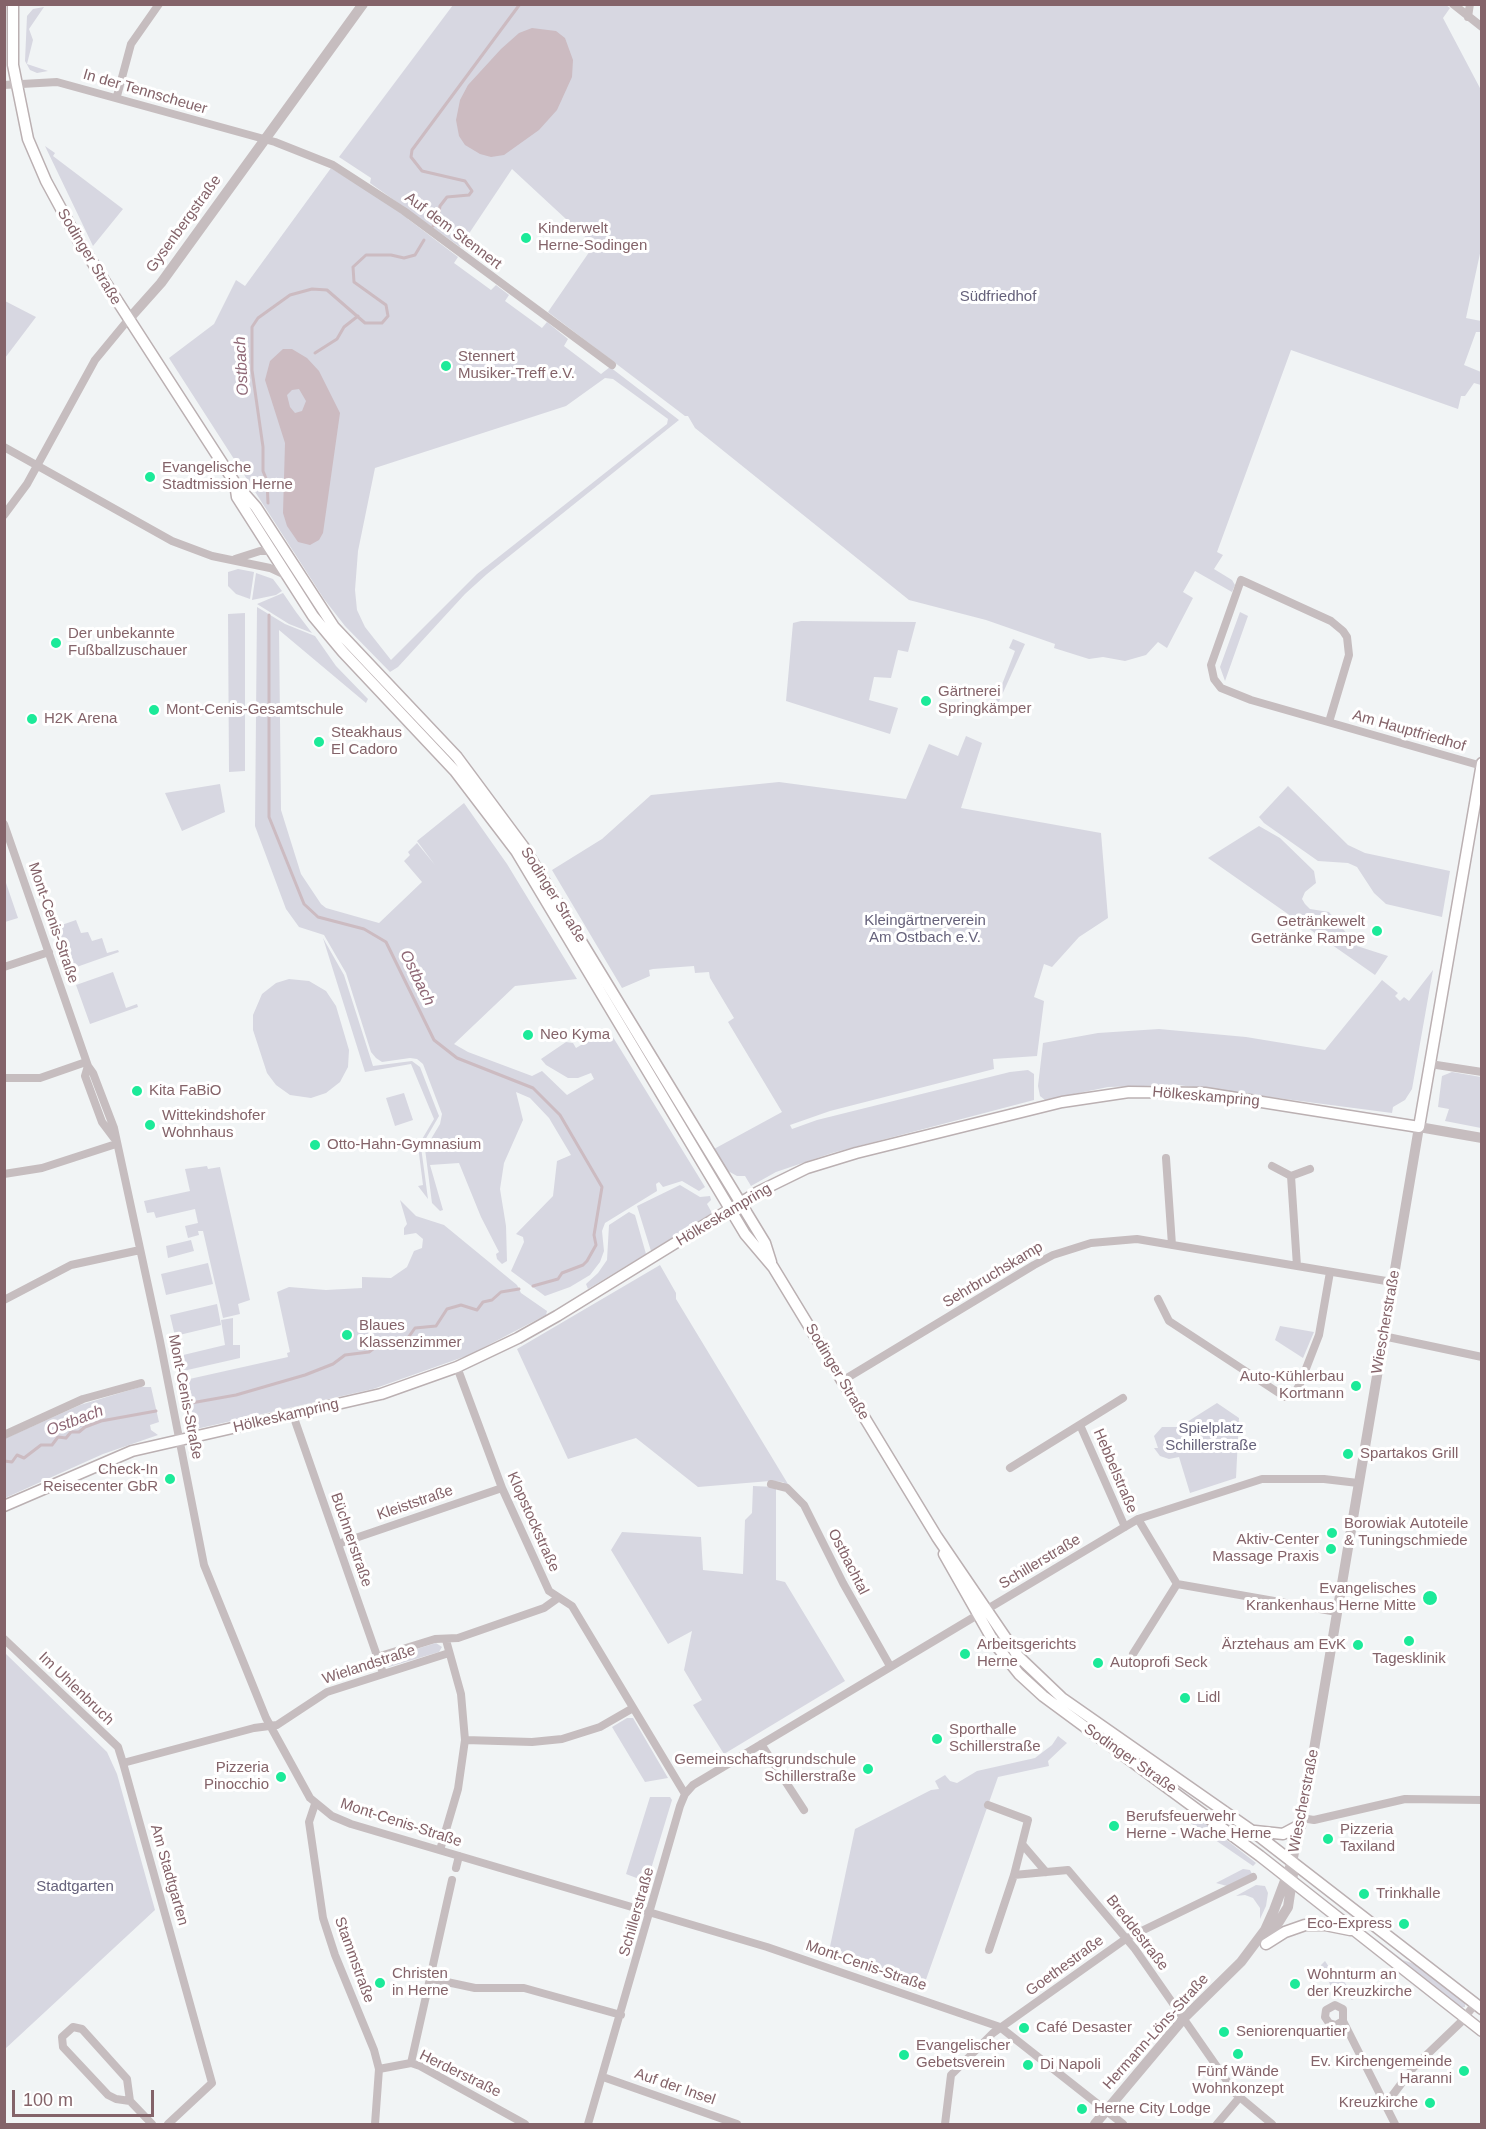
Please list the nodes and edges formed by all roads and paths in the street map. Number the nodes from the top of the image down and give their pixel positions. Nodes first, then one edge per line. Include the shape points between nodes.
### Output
1 (13, 4) edge
2 (363, 4) edge
3 (1453, 4) edge
4 (1470, 4) edge
5 (159, 5) edge
6 (1468, 17) junction
7 (1482, 27) edge
8 (10, 85) edge
9 (117, 96) junction
10 (266, 139) junction
11 (128, 320) junction
12 (612, 365) dead end
13 (4, 447) edge
14 (36, 465) junction
15 (235, 483) junction
16 (4, 515) edge
17 (269, 550) junction
18 (285, 555) junction
19 (234, 559) junction
20 (285, 575) junction
21 (1329, 722) junction
22 (1481, 765) edge
23 (4, 824) edge
24 (49, 952) junction
25 (4, 967) edge
26 (87, 1064) junction
27 (1430, 1064) junction
28 (1482, 1072) edge
29 (4, 1078) edge
30 (1419, 1126) junction
31 (1482, 1138) edge
32 (115, 1141) junction
33 (1166, 1158) dead end
34 (1272, 1166) dead end
35 (1310, 1169) dead end
36 (4, 1174) edge
37 (1291, 1176) junction
38 (740, 1202) junction
39 (730, 1209) junction
40 (1172, 1245) junction
41 (140, 1250) junction
42 (1297, 1266) junction
43 (773, 1268) junction
44 (1330, 1272) junction
45 (1392, 1282) junction
46 (1158, 1299) dead end
47 (4, 1300) edge
48 (1383, 1336) junction
49 (1482, 1357) edge
50 (457, 1367) junction
51 (842, 1381) junction
52 (141, 1383) dead end
53 (1123, 1398) dead end
54 (293, 1415) junction
55 (1080, 1425) junction
56 (4, 1435) edge
57 (180, 1440) junction
58 (1010, 1468) dead end
59 (771, 1484) dead end
60 (1358, 1484) junction
61 (502, 1488) junction
62 (4, 1506) edge
63 (1138, 1519) junction
64 (1125, 1527) junction
65 (338, 1544) junction
66 (1177, 1584) junction
67 (558, 1598) junction
68 (1337, 1611) junction
69 (982, 1612) junction
70 (4, 1639) edge
71 (446, 1640) junction
72 (449, 1653) junction
73 (1134, 1654) dead end
74 (377, 1657) junction
75 (890, 1666) junction
76 (383, 1673) junction
77 (633, 1708) junction
78 (271, 1727) junction
79 (465, 1740) junction
80 (761, 1744) junction
81 (123, 1763) junction
82 (685, 1794) junction
83 (1482, 1800) edge
84 (315, 1803) junction
85 (988, 1805) dead end
86 (804, 1810) dead end
87 (1300, 1821) junction
88 (1251, 1830) junction
89 (1022, 1844) junction
90 (440, 1850) junction
91 (459, 1856) junction
92 (1292, 1862) junction
93 (1062, 1863) dead end
94 (456, 1868) dead end
95 (1068, 1870) junction
96 (1046, 1872) junction
97 (1014, 1875) junction
98 (1253, 1878) dead end
99 (1289, 1879) junction
100 (452, 1880) dead end
101 (651, 1913) junction
102 (1353, 1931) junction
103 (1127, 1938) junction
104 (1266, 1944) junction
105 (989, 1950) dead end
106 (1241, 1962) junction
107 (428, 1978) junction
108 (1478, 2006) edge
109 (621, 2016) junction
110 (1184, 2018) junction
111 (1465, 2018) junction
112 (1343, 2021) dead end
113 (1000, 2027) junction
114 (1482, 2031) edge
115 (411, 2063) junction
116 (379, 2069) junction
117 (603, 2077) junction
118 (1239, 2098) junction
119 (130, 2101) junction
120 (1386, 2104) junction
121 (1106, 2111) junction
122 (152, 2124) edge
123 (168, 2124) edge
124 (375, 2124) edge
125 (525, 2124) edge
126 (588, 2124) edge
127 (737, 2124) edge
128 (945, 2124) edge
129 (1095, 2124) edge
130 (1123, 2124) edge
131 (1217, 2124) edge
132 (1272, 2124) edge
133 (1395, 2124) edge

1 - 8 main road, Sodinger Straße
2 - 10 street, Gysenbergstraße
3 - 6 street
4 - 6 street
5 - 9 street via 131,44
6 - 7 street
8 - 9 street, In der Tennscheuer via 57,82
8 - 11 main road, Sodinger Straße via 42,174
9 - 10 street, In der Tennscheuer
10 - 11 street, Gysenbergstraße
10 - 12 street, Auf dem Stennert via 358,179
11 - 14 street, Gysenbergstraße via 95,360
11 - 15 main road, Sodinger Straße
13 - 14 street
14 - 16 street
14 - 19 street via 171,541 212,556
15 - 17 main road, Sodinger Straße via 237,497
15 - 18 main road, Sodinger Straße via 250,499
17 - 18 street
17 - 19 street
17 - 20 main road, Sodinger Straße
18 - 38 main road, Sodinger Straße via 334,627 429,726 505,819
19 - 20 street
20 - 39 main road, Sodinger Straße via 342,652 455,771 516,850
21 - 21 street, Am Hauptfriedhof via 1226,692 1214,680 1211,665 1241,580 1331,621 1343,631 1349,655
21 - 22 street, Am Hauptfriedhof
22 - 27 main road, Wiescherstraße
23 - 24 street, Mont-Cenis-Straße
24 - 25 street
24 - 26 street, Mont-Cenis-Straße
26 - 29 street via 40,1078
26 - 32 street, Mont-Cenis-Straße via 114,1128
27 - 28 street
27 - 30 main road, Wiescherstraße
30 - 31 street, Hölkeskampring
30 - 38 main road, Hölkeskampring via 1205,1094 1161,1091 1096,1095 823,1162
30 - 45 street, Wiescherstraße
32 - 36 street via 42,1168
32 - 41 street, Mont-Cenis-Straße
33 - 40 street
34 - 37 street
35 - 37 street
37 - 42 street
38 - 39 main road, Hölkeskampring
38 - 43 main road, Sodinger Straße via 765,1243
39 - 43 main road, Sodinger Straße
39 - 50 main road, Hölkeskampring via 627,1275 518,1338
40 - 42 street, Sehrbruchskamp
40 - 51 street, Sehrbruchskamp via 1137,1239 1111,1240 1053,1255
41 - 47 street via 57,1270
41 - 57 street, Mont-Cenis-Straße
42 - 44 street, Sehrbruchskamp
43 - 51 main road, Sodinger Straße
44 - 45 street, Sehrbruchskamp
44 - 46 street via 1319,1335 1300,1384 1295,1392 1285,1396 1169,1321
45 - 48 street, Wiescherstraße
48 - 49 street
48 - 60 street, Wiescherstraße
50 - 54 main road, Hölkeskampring via 381,1394
50 - 61 street, Klopstockstraße
51 - 69 main road, Sodinger Straße
52 - 56 street via 83,1399
53 - 55 street, Hebbelstraße
54 - 57 main road, Hölkeskampring
54 - 65 street, Büchnerstraße
55 - 58 street, Hebbelstraße
55 - 64 street, Hebbelstraße
57 - 62 main road, Hölkeskampring via 113,1458
57 - 78 street, Mont-Cenis-Straße via 204,1565
59 - 75 street, Ostbachtal via 787,1488 804,1505
60 - 63 street, Schillerstraße via 1324,1479 1262,1479
60 - 68 street, Wiescherstraße
61 - 65 street, Kleiststraße
61 - 67 street, Klopstockstraße via 549,1591
63 - 64 street, Schillerstraße
63 - 66 street
64 - 69 street, Schillerstraße
65 - 74 street, Büchnerstraße
66 - 68 street
66 - 73 street
67 - 71 street, Wielandstraße via 544,1608
67 - 77 street, Klopstockstraße via 572,1606
68 - 87 street, Wiescherstraße
69 - 75 street, Schillerstraße
69 - 88 main road, Sodinger Straße via 1047,1686
69 - 99 main road, Sodinger Straße via 1001,1653 1043,1696
70 - 81 street, Im Uhlenbruch via 118,1747
71 - 72 street
71 - 74 street, Wielandstraße via 435,1639
72 - 76 street, Wielandstraße
72 - 79 street via 461,1694
74 - 76 street, Büchnerstraße
75 - 80 street, Schillerstraße
76 - 78 street, Wielandstraße via 327,1692
77 - 79 street via 600,1727 562,1739
77 - 82 street, Klopstockstraße
78 - 81 street
78 - 84 street, Mont-Cenis-Straße via 303,1789
79 - 90 street via 460,1782
80 - 82 street, Schillerstraße via 693,1785
80 - 86 street
81 - 123 street, Am Stadtgarten via 212,2084
82 - 101 street, Schillerstraße
83 - 87 street via 1405,1799
84 - 90 street, Mont-Cenis-Straße via 342,1820
84 - 116 street, Stammstraße via 309,1822 323,1918
85 - 89 street via 1028,1820
87 - 88 main road via 1283,1834
87 - 92 street, Wiescherstraße
88 - 92 main road, Sodinger Straße
89 - 96 street
89 - 97 street
90 - 91 street, Mont-Cenis-Straße
91 - 94 street
91 - 101 street, Mont-Cenis-Straße
92 - 99 street, Wiescherstraße
92 - 108 main road, Sodinger Straße
93 - 95 street, Breddestraße
95 - 96 street
95 - 103 street, Breddestraße
96 - 97 street
97 - 105 street
98 - 103 street, Goethestraße
99 - 102 main road, Sodinger Straße
99 - 104 street, Hermann-Löns-Straße via 1287,1911
99 - 106 street, Hermann-Löns-Straße via 1265,1930
100 - 107 street
101 - 109 street, Schillerstraße
101 - 113 street, Mont-Cenis-Straße via 804,1959
102 - 104 main road via 1309,1925 1284,1932
102 - 111 main road, Sodinger Straße
103 - 110 street, Breddestraße
103 - 113 street, Goethestraße
104 - 106 street, Hermann-Löns-Straße
106 - 110 street, Hermann-Löns-Straße
107 - 109 street via 475,1988 524,1988
107 - 115 street
108 - 111 street
109 - 117 street, Schillerstraße
110 - 118 street, Breddestraße
110 - 121 street, Hermann-Löns-Straße
111 - 114 main road, Sodinger Straße
111 - 120 street via 1413,2068
112 - 120 street
113 - 121 street, Mont-Cenis-Straße
113 - 128 street, Goethestraße via 951,2075
115 - 116 street, Herderstraße
115 - 125 street, Herderstraße
116 - 124 street, Stammstraße
117 - 126 street, Schillerstraße
117 - 127 street, Auf der Insel
118 - 131 street
118 - 132 street, Breddestraße
119 - 119 street via 127,2079 82,2029 73,2026 62,2037 63,2047 108,2095
119 - 122 street
120 - 133 street
121 - 129 street, Hermann-Löns-Straße
121 - 130 street, Mont-Cenis-Straße

